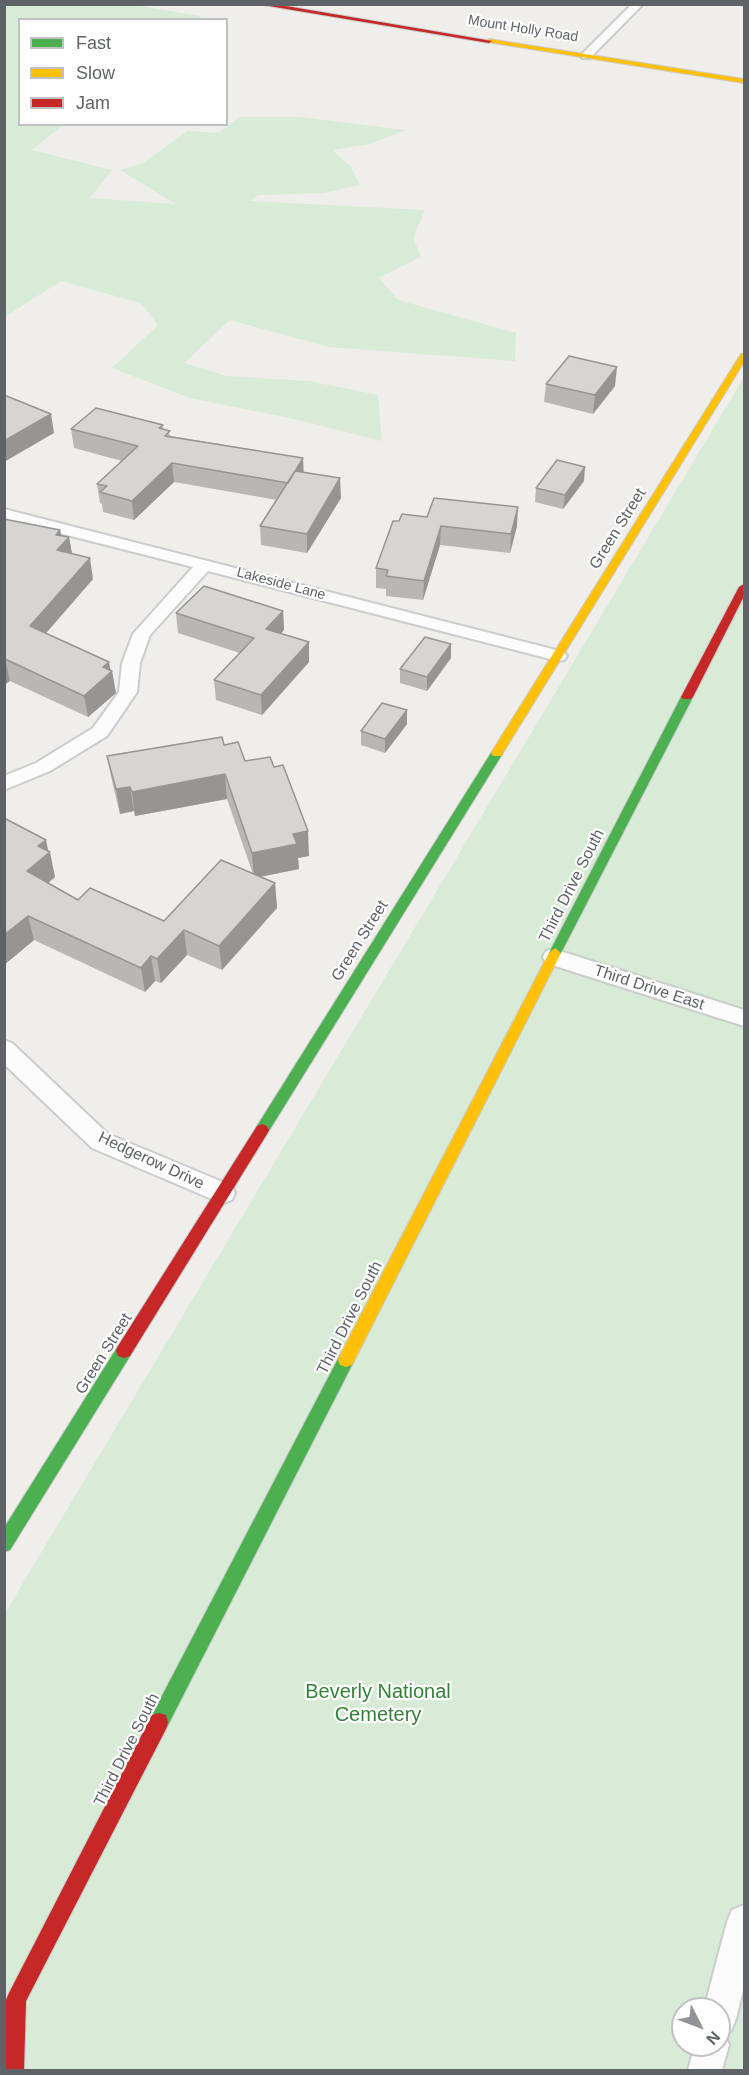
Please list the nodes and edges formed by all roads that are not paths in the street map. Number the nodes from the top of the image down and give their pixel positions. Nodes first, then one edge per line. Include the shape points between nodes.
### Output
1 (260, 4) edge
2 (638, 4) edge
3 (586, 56) junction
4 (744, 81) edge
5 (744, 356) edge
6 (4, 514) edge
7 (205, 564) junction
8 (744, 587) edge
9 (558, 656) junction
10 (4, 784) edge
11 (554, 957) junction
12 (744, 1018) edge
13 (4, 1049) edge
14 (223, 1193) junction
15 (4, 1544) edge
16 (744, 1922) edge
17 (725, 1997) edge
18 (14, 2070) edge

1 - 3 street, Mount Holly Road
2 - 3 street
3 - 4 street, Mount Holly Road
5 - 9 street, Green Street
6 - 7 street, Lakeside Lane
7 - 9 street, Lakeside Lane
7 - 10 street via 142,634 131,663 128,692 100,732 43,767
8 - 11 street, Third Drive South
9 - 14 street, Green Street
11 - 12 street, Third Drive East
11 - 18 street, Third Drive South via 15,2000
13 - 14 street, Hedgerow Drive via 100,1141
14 - 15 street, Green Street
16 - 17 street

